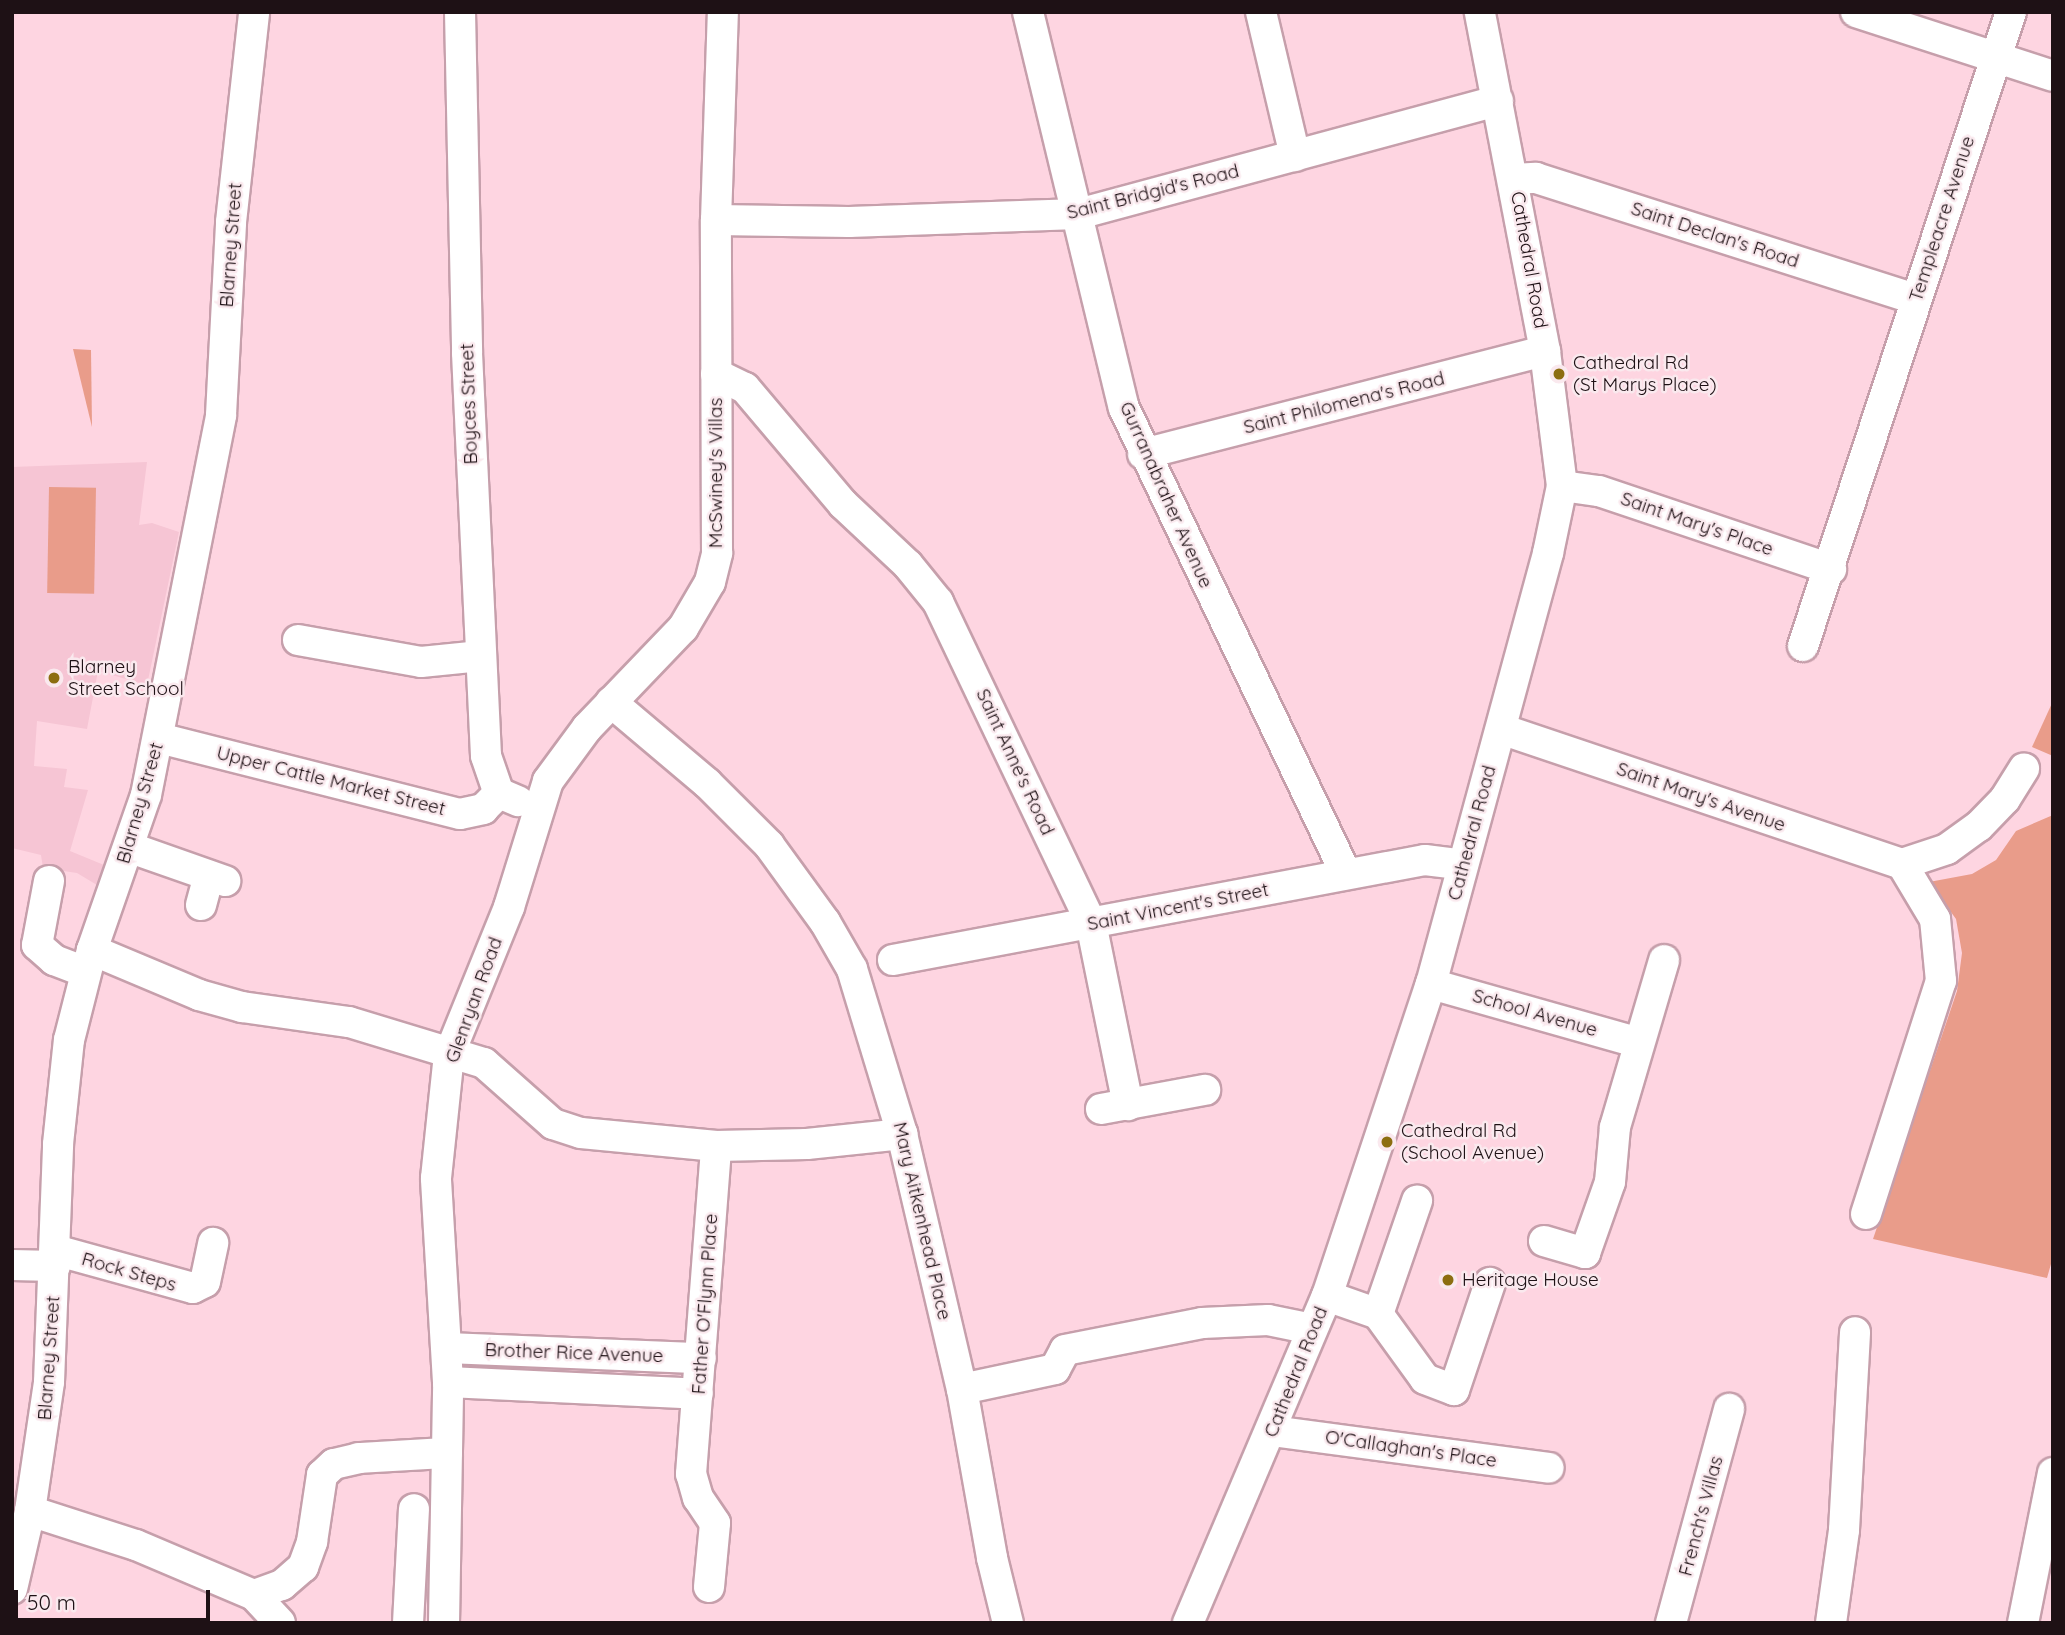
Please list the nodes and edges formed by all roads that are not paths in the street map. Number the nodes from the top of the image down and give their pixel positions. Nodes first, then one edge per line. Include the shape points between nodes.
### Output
1 (254, 12) edge
2 (460, 12) edge
3 (723, 12) edge
4 (1028, 12) edge
5 (1261, 12) edge
6 (1480, 12) edge
7 (1856, 12) edge
8 (2011, 12) edge
9 (1996, 58) junction
10 (2053, 76) edge
11 (1498, 100) junction
12 (1295, 156) junction
13 (1514, 179) junction
14 (1078, 214) junction
15 (716, 220) junction
16 (1915, 299) junction
17 (1545, 351) junction
18 (716, 374) junction
19 (1143, 454) junction
20 (1562, 486) junction
21 (1830, 569) junction
22 (938, 601) joint
23 (298, 640) dead end
24 (1803, 646) dead end
25 (481, 656) junction
26 (611, 702) junction
27 (1501, 729) junction
28 (159, 738) junction
29 (2024, 769) dead end
30 (499, 793) junction
31 (536, 809) junction
32 (131, 848) junction
33 (1902, 864) junction
34 (1463, 865) junction
35 (1346, 874) junction
36 (49, 881) dead end
37 (201, 905) dead end
38 (1091, 923) junction
39 (893, 960) dead end
40 (1664, 960) dead end
41 (88, 961) junction
42 (1432, 984) junction
43 (1639, 1043) junction
44 (449, 1055) junction
45 (1205, 1090) dead end
46 (902, 1134) junction
47 (716, 1146) junction
48 (1417, 1200) dead end
49 (1866, 1213) dead end
50 (1544, 1241) dead end
51 (213, 1243) dead end
52 (55, 1258) junction
53 (12, 1265) edge
54 (1490, 1283) dead end
55 (1327, 1296) junction
56 (1378, 1314) junction
57 (1312, 1329) junction
58 (1855, 1332) dead end
59 (447, 1348) junction
60 (701, 1358) junction
61 (448, 1382) junction
62 (962, 1389) junction
63 (698, 1394) junction
64 (1730, 1409) dead end
65 (1273, 1430) junction
66 (447, 1453) junction
67 (1549, 1468) dead end
68 (2053, 1473) edge
69 (414, 1509) dead end
70 (30, 1511) junction
71 (709, 1587) dead end
72 (12, 1589) edge
73 (254, 1595) junction
74 (280, 1623) edge
75 (408, 1623) edge
76 (444, 1623) edge
77 (1009, 1623) edge
78 (1188, 1623) edge
79 (1671, 1623) edge
80 (1831, 1623) edge
81 (2023, 1623) edge

1 - 28 street, Blarney Street via 231,222 221,415
2 - 25 street, Boyces Street via 467,344
3 - 15 street, McSwiney's Villas
4 - 14 street, Gurranabraher Avenue
5 - 12 street
6 - 11 street, Cathedral Road
7 - 9 street
8 - 9 street, Templeacre Avenue
9 - 10 street
9 - 16 street, Templeacre Avenue
11 - 12 street, Saint Bridgid's Road
11 - 13 street, Cathedral Road
12 - 14 street, Saint Bridgid's Road
13 - 16 street, Saint Declan's Road via 1536,177
13 - 17 street, Cathedral Road
14 - 15 street, Saint Bridgid's Road via 849,222
14 - 19 street, Gurranabraher Avenue via 1124,408
15 - 18 street, McSwiney's Villas
16 - 21 street, Templeacre Avenue
17 - 19 street, Saint Philomena's Road
17 - 20 street, Cathedral Road
18 - 22 street, McSwiney's Villas via 745,388 843,503 908,565
18 - 26 street, McSwiney's Villas via 717,553 710,582 683,628
19 - 35 street, Gurranabraher Avenue
20 - 21 street, Saint Mary's Place via 1599,491
20 - 27 street, Cathedral Road
21 - 24 street
22 - 38 street, Saint Anne's Road
23 - 25 street via 421,662 450,663
25 - 30 street, Boyces Street via 486,756
26 - 31 street, Glenryan Road via 564,754
26 - 46 street, Mary Aitkenhead Place via 708,783 769,845 825,922 852,969
27 - 33 street, Saint Mary's Avenue
27 - 34 street, Cathedral Road
28 - 30 street, Upper Cattle Market Street via 460,814 483,809
28 - 32 street, Blarney Street
29 - 33 street via 2005,799 1979,826 1947,849
30 - 31 street
31 - 44 street, Glenryan Road via 509,906
32 - 37 street via 217,878
32 - 41 street, Blarney Street
33 - 49 street via 1935,919 1941,981
34 - 35 street, Saint Vincent's Street via 1425,860
34 - 42 street, Cathedral Road
35 - 38 street, Saint Vincent's Street
36 - 41 street via 37,945 54,960
38 - 39 street, Saint Vincent's Street
38 - 45 street, Saint Anne's Road via 1114,1107
40 - 43 street
41 - 44 street via 242,1007 349,1022
41 - 52 street, Blarney Street via 63,1079
42 - 43 street, School Avenue
42 - 55 street, Cathedral Road
43 - 50 street via 1615,1127 1610,1182 1585,1253
44 - 47 street via 484,1063 553,1124 581,1133
44 - 59 street, Glenryan Road via 436,1178
46 - 47 street via 807,1144
46 - 62 street, Mary Aitkenhead Place
47 - 60 street, Father O'Flynn Place
48 - 56 street
51 - 52 street, Rock Steps via 205,1282 193,1288
52 - 53 street
52 - 70 street, Blarney Street via 49,1382
54 - 56 street via 1454,1390 1425,1379
55 - 56 street
55 - 57 street, Cathedral Road
57 - 62 street via 1268,1320 1202,1323 1065,1350 1055,1369
57 - 65 street, Cathedral Road
58 - 80 street via 1844,1530
59 - 60 street, Brother Rice Avenue
59 - 61 street, Glenryan Road
60 - 63 street, Father O'Flynn Place
61 - 63 street, Brother Rice Avenue
61 - 66 street, Glenryan Road
62 - 77 street, Mary Aitkenhead Place via 994,1568
63 - 71 street, Father O'Flynn Place via 692,1485 715,1523
64 - 79 street, French's Villas
65 - 67 street, O'Callaghan's Place
65 - 78 street, Cathedral Road
66 - 73 street via 359,1458 334,1464 320,1483 312,1542 303,1567 282,1585
66 - 76 street, Glenryan Road
68 - 81 street
69 - 75 street
70 - 72 street, Blarney Street
70 - 73 street via 136,1545
73 - 74 street

